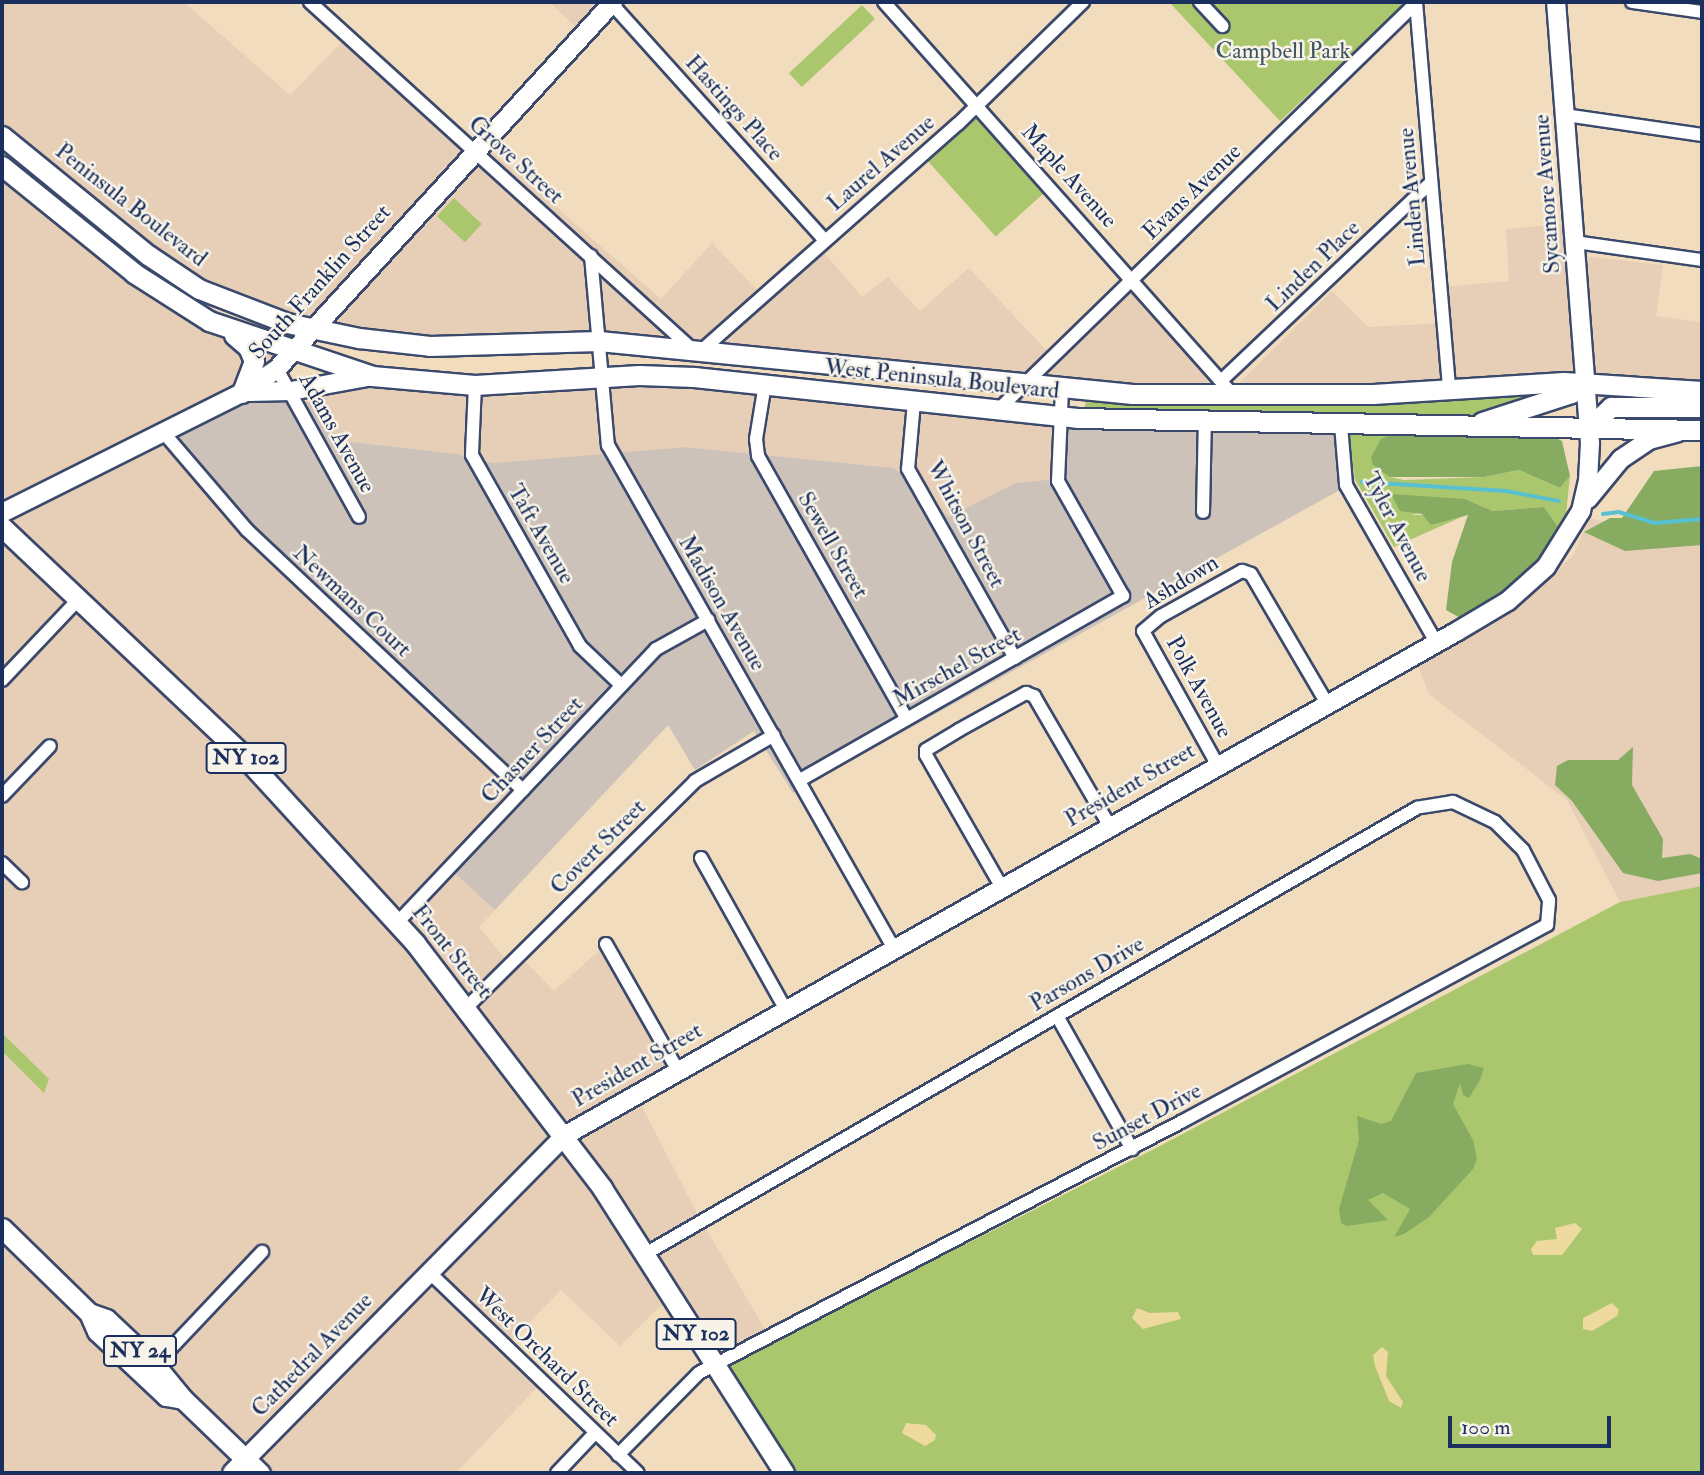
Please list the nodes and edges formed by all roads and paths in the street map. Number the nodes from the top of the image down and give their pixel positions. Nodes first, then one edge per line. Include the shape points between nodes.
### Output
1 (310, 2) edge
2 (884, 2) edge
3 (1083, 2) edge
4 (1200, 2) edge
5 (1416, 2) edge
6 (1556, 2) edge
7 (1632, 2) edge
8 (612, 3) edge
9 (1702, 12) edge
10 (1222, 26) dead end
11 (977, 105) junction
12 (1565, 115) junction
13 (1702, 135) edge
14 (2, 136) edge
15 (475, 150) junction
16 (2, 166) edge
17 (1431, 182) junction
18 (825, 241) junction
19 (1575, 242) junction
20 (592, 256) junction
21 (1702, 260) edge
22 (1133, 279) junction
23 (209, 321) junction
24 (315, 330) junction
25 (599, 341) junction
26 (697, 350) junction
27 (295, 352) junction
28 (277, 369) junction
29 (372, 376) junction
30 (602, 377) junction
31 (1584, 383) junction
32 (765, 384) junction
33 (475, 386) junction
34 (1023, 386) junction
35 (1228, 387) junction
36 (1449, 388) junction
37 (1062, 389) junction
38 (290, 391) junction
39 (1702, 391) edge
40 (242, 393) junction
41 (914, 402) junction
42 (1702, 407) edge
43 (996, 411) junction
44 (1059, 417) junction
45 (1205, 420) junction
46 (1341, 425) junction
47 (1475, 426) junction
48 (1588, 429) junction
49 (1695, 430) edge
50 (163, 432) junction
51 (1581, 511) junction
52 (1203, 512) dead end
53 (2, 513) edge
54 (359, 517) dead end
55 (2, 527) edge
56 (77, 601) junction
57 (708, 620) junction
58 (1143, 631) joint
59 (1436, 642) junction
60 (1015, 658) junction
61 (2, 680) edge
62 (621, 685) junction
63 (1326, 702) junction
64 (907, 719) junction
65 (774, 735) junction
66 (50, 746) dead end
67 (1217, 764) junction
68 (800, 780) junction
69 (523, 790) junction
70 (2, 796) edge
71 (1109, 825) junction
72 (701, 858) dead end
73 (2, 863) edge
74 (1538, 876) joint
75 (22, 882) dead end
76 (1001, 886) junction
77 (397, 923) junction
78 (606, 944) dead end
79 (893, 947) junction
80 (466, 1008) junction
81 (785, 1008) junction
82 (1057, 1016) junction
83 (677, 1069) junction
84 (564, 1136) junction
85 (1132, 1149) junction
86 (4, 1235) edge
87 (262, 1252) dead end
88 (645, 1254) junction
89 (428, 1272) junction
90 (89, 1313) junction
91 (155, 1365) junction
92 (717, 1366) junction
93 (183, 1399) junction
94 (595, 1433) junction
95 (618, 1455) junction
96 (239, 1466) edge
97 (260, 1473) edge
98 (557, 1473) edge
99 (638, 1473) edge
100 (783, 1473) edge

1 - 15 street, Grove Street
2 - 11 street, Maple Avenue
3 - 11 street, Laurel Avenue
4 - 10 street
5 - 17 street, Linden Avenue
5 - 22 street, Evans Avenue
6 - 12 street, Sycamore Avenue
7 - 9 street
8 - 15 street, South Franklin Street
8 - 18 street, Hastings Place
11 - 18 street, Laurel Avenue
11 - 22 street, Maple Avenue
12 - 13 street
12 - 19 street, Sycamore Avenue
14 - 24 main road, Peninsula Boulevard via 174,274 258,314
15 - 20 street, Grove Street
15 - 24 street, South Franklin Street
16 - 23 main road via 134,273
17 - 35 street, Linden Place
17 - 36 street, Linden Avenue
18 - 26 street, Laurel Avenue
19 - 21 street
19 - 31 street, Sycamore Avenue
20 - 25 street, Madison Avenue
20 - 26 street, Grove Street
22 - 34 street, Evans Avenue
22 - 35 street, Maple Avenue
23 - 27 main road
23 - 40 main road via 242,340 252,355 254,368
24 - 25 main road, West Peninsula Boulevard via 430,346
24 - 27 street, South Franklin Street
25 - 26 main road, West Peninsula Boulevard
25 - 30 street, Madison Avenue
26 - 34 main road, West Peninsula Boulevard
27 - 28 street, South Franklin Street
27 - 29 main road, West Peninsula Boulevard
28 - 38 street, Adams Avenue
28 - 40 street, South Franklin Street
29 - 33 main road, West Peninsula Boulevard
29 - 38 street
30 - 32 main road, West Peninsula Boulevard via 665,375
30 - 33 main road, West Peninsula Boulevard
30 - 57 street, Madison Avenue via 608,445
31 - 36 main road, West Peninsula Boulevard
31 - 39 main road
31 - 47 main road via 1571,393
31 - 48 street, President Street
32 - 41 main road, West Peninsula Boulevard
32 - 64 street, Sewell Street via 755,439 758,456
33 - 62 street, Taft Avenue via 471,455 580,646
34 - 37 main road, West Peninsula Boulevard
34 - 43 street, Evans Avenue
35 - 36 main road, West Peninsula Boulevard
35 - 37 main road, West Peninsula Boulevard
37 - 44 street
38 - 40 street via 264,388
38 - 54 street, Adams Avenue
40 - 50 street, South Franklin Street
41 - 43 main road, West Peninsula Boulevard
41 - 60 street, Whitson Street via 908,469
42 - 48 main road via 1611,407
43 - 44 main road, West Peninsula Boulevard
44 - 45 main road, West Peninsula Boulevard
44 - 60 street, Mirschel Street via 1058,481 1123,596
45 - 46 main road, West Peninsula Boulevard
45 - 52 street
46 - 47 main road, West Peninsula Boulevard
46 - 59 street, Tyler Avenue via 1346,485
47 - 48 main road, West Peninsula Boulevard
48 - 49 main road
48 - 51 street, President Street via 1588,481
49 - 51 street via 1649,440 1621,459
50 - 53 street, South Franklin Street
50 - 69 street, Newmans Court via 247,530
51 - 59 street, President Street via 1546,568 1527,587
55 - 56 main road, Front Street / NY 102
56 - 61 street
56 - 77 main road, Front Street / NY 102 via 241,753
57 - 62 street, Chasner Street via 656,649
57 - 65 street, Madison Avenue
58 - 63 street, Ashdown via 1161,615 1242,571 1257,581
58 - 67 street, Polk Avenue
59 - 63 street, President Street
60 - 64 street, Mirschel Street
62 - 69 street, Chasner Street
63 - 67 street, President Street
64 - 68 street, Mirschel Street
65 - 68 street, Madison Avenue
65 - 80 street, Covert Street via 695,781
66 - 70 street
67 - 71 street, President Street
68 - 79 street, Madison Avenue
69 - 77 street, Chasner Street
71 - 76 street, President Street
71 - 76 street via 1041,704 1026,693 1014,699 926,750 929,763
72 - 81 street
73 - 75 street
74 - 82 street, Parsons Drive via 1523,850 1495,822 1453,802 1430,803
74 - 85 street, Sunset Drive via 1549,900 1547,925
76 - 79 street, President Street
77 - 80 main road, Front Street / NY 102
78 - 83 street
79 - 81 street, President Street
80 - 84 main road, Front Street / NY 102
81 - 83 street, President Street
82 - 85 street
82 - 88 street, Parsons Drive
83 - 84 street, President Street
84 - 88 main road, Front Street / NY 102
84 - 89 street, President Street
85 - 92 street, Sunset Drive
86 - 90 main road, NY 24
87 - 91 street
88 - 92 main road, Front Street / NY 102
89 - 94 street, West Orchard Street
89 - 96 street, Cathedral Avenue
90 - 91 main road, NY 24 via 106,1320
90 - 93 main road via 97,1331 166,1396
91 - 93 main road, NY 24
92 - 95 street, Sunset Drive via 699,1373
92 - 100 main road, Front Street / NY 102
93 - 96 main road, NY 24
94 - 95 street, West Orchard Street
94 - 98 street
95 - 99 street, West Orchard Street
96 - 97 main road, NY 24

